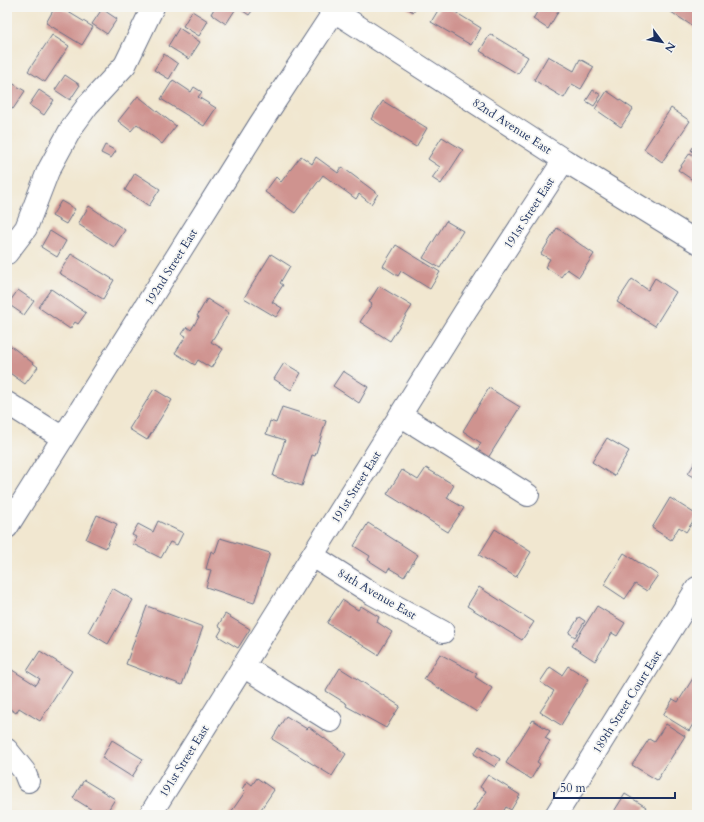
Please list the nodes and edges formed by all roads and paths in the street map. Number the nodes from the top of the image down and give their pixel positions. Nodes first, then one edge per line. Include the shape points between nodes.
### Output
1 (153, 7) edge
2 (333, 8) edge
3 (564, 160) junction
4 (697, 242) edge
5 (7, 253) edge
6 (7, 402) edge
7 (400, 415) junction
8 (63, 438) junction
9 (528, 495) dead end
10 (7, 527) edge
11 (313, 556) junction
12 (697, 588) edge
13 (443, 632) dead end
14 (243, 666) junction
15 (331, 721) dead end
16 (7, 750) edge
17 (28, 781) dead end
18 (150, 815) edge
19 (556, 815) edge

1 - 5 street via 125,65 72,126 48,171 26,228
2 - 3 street, 82nd Avenue East
2 - 8 street, 192nd Street East
3 - 4 street, 82nd Avenue East
3 - 7 street, 191st Street East
6 - 8 street
7 - 9 street
7 - 11 street, 191st Street East
8 - 10 street, 192nd Street East
11 - 13 street, 84th Avenue East via 373,594
11 - 14 street, 191st Street East
12 - 19 street, 189th Street Court East
14 - 15 street
14 - 18 street, 191st Street East
16 - 17 street via 24,771

